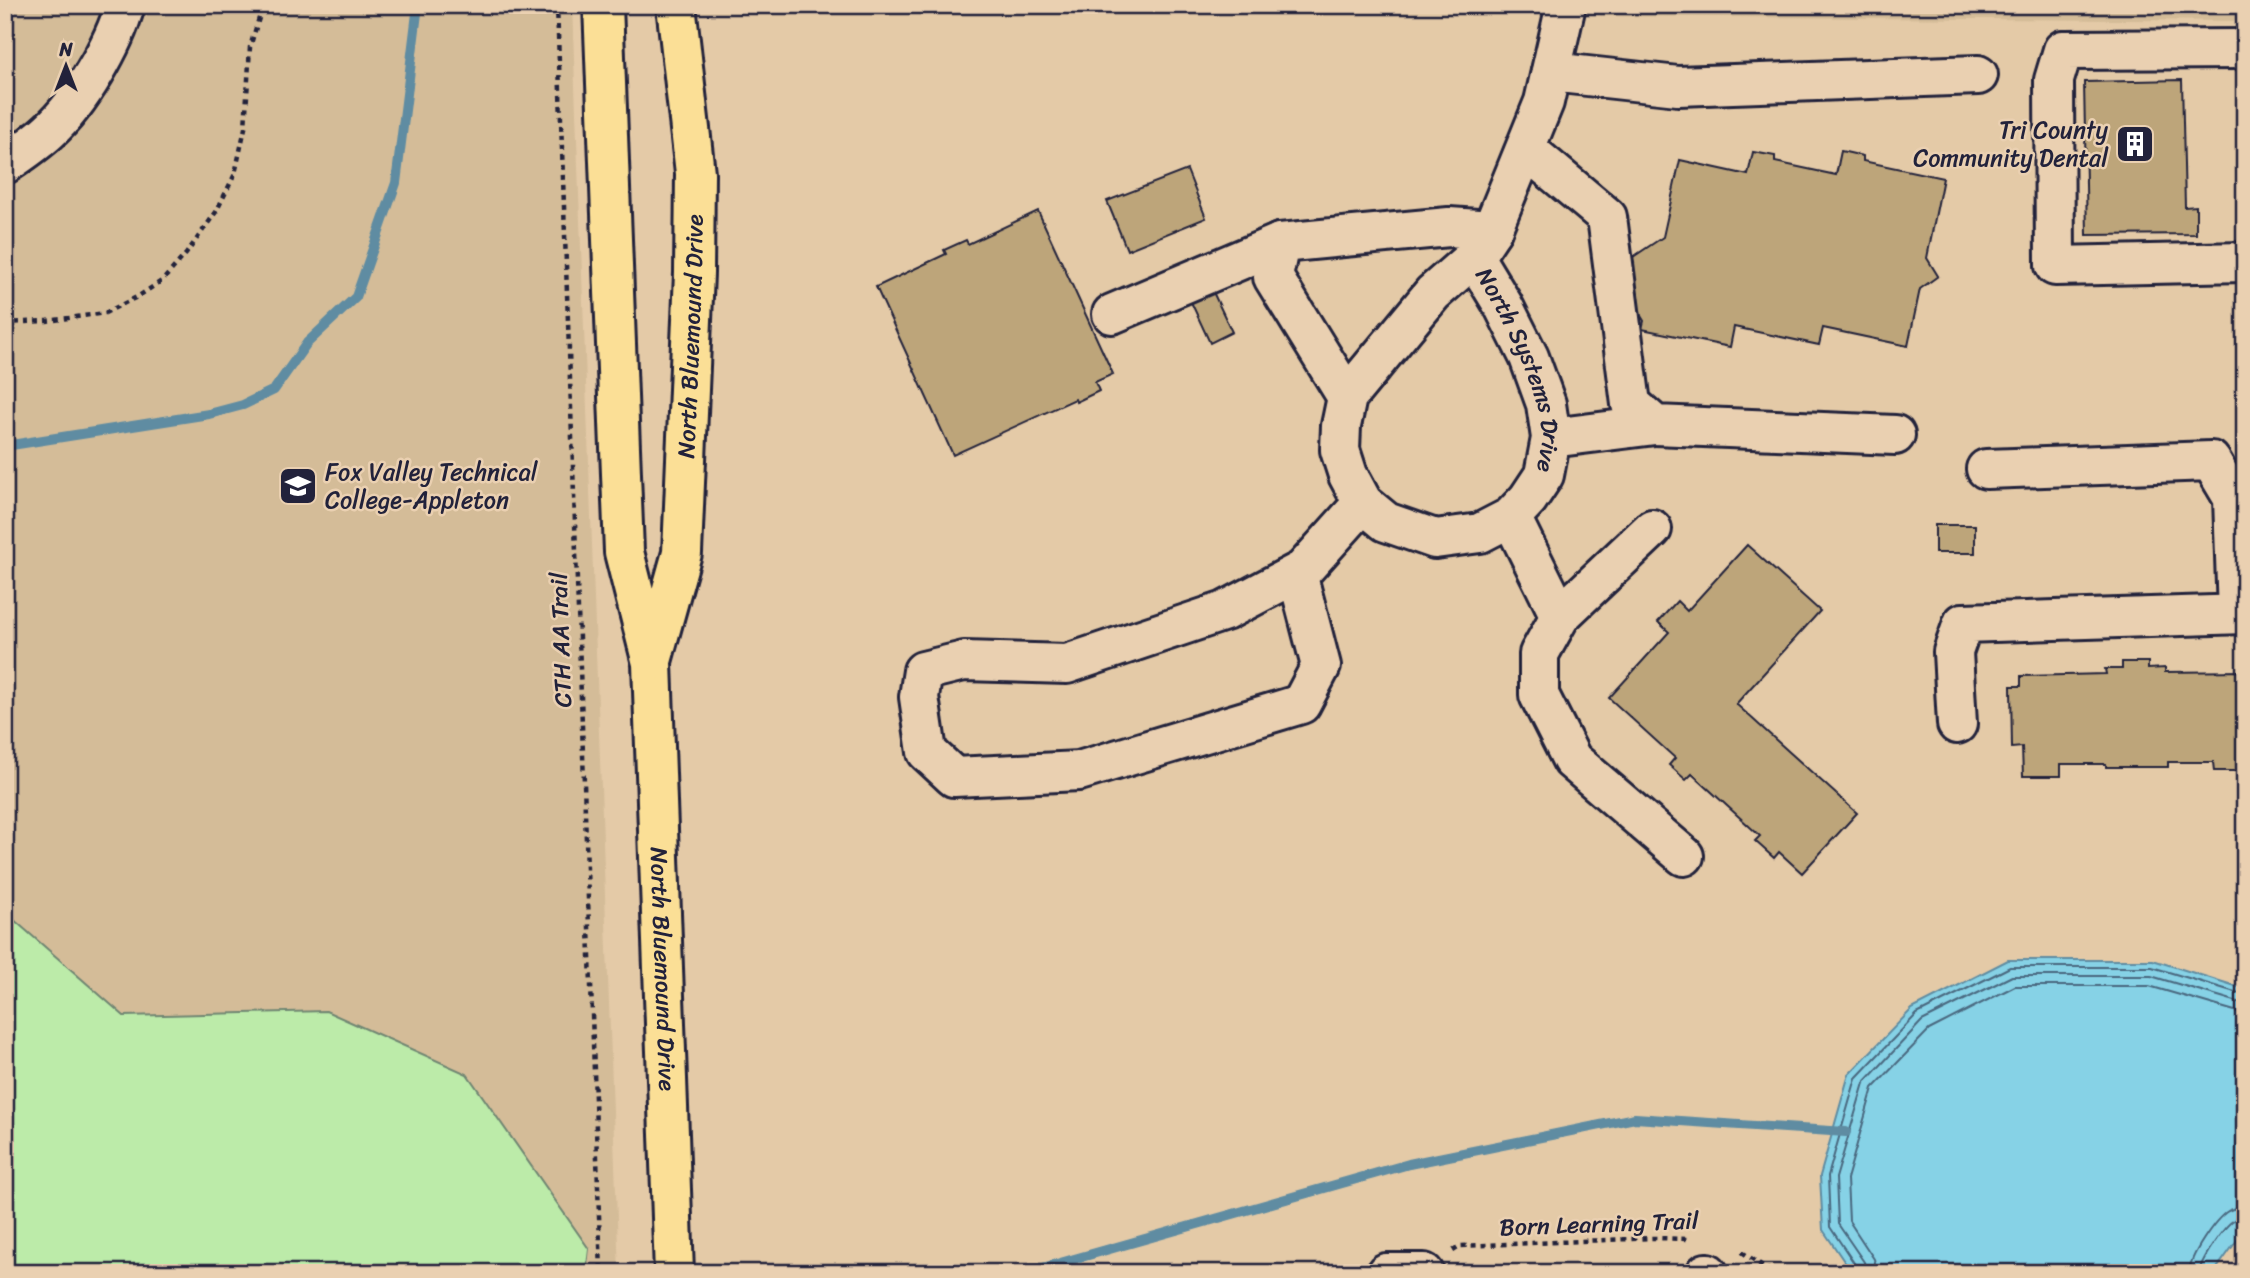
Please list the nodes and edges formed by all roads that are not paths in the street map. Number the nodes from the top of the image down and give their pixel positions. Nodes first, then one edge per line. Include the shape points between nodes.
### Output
1 (125, 5) edge
2 (603, 5) edge
3 (676, 5) edge
4 (1566, 5) edge
5 (2245, 48) edge
6 (1551, 72) junction
7 (1978, 75) dead end
8 (1526, 149) junction
9 (5, 164) edge
10 (1280, 243) junction
11 (1483, 244) junction
12 (2245, 262) edge
13 (1112, 314) dead end
14 (1347, 397) junction
15 (1655, 425) junction
16 (1895, 435) dead end
17 (1551, 438) junction
18 (1986, 468) dead end
19 (1363, 503) junction
20 (1511, 517) junction
21 (1653, 528) dead end
22 (1297, 573) junction
23 (2241, 614) edge
24 (1560, 616) junction
25 (652, 663) junction
26 (1956, 724) dead end
27 (1684, 856) dead end
28 (674, 1273) edge

1 - 9 street via 94,74 65,113 50,131
2 - 25 main road, North Bluemound Drive via 624,552
3 - 25 main road, North Bluemound Drive via 695,173 694,273 682,553
4 - 6 street, North Systems Drive
5 - 12 street via 2063,50 2054,80 2054,266
6 - 7 street via 1678,86
6 - 8 street, North Systems Drive
8 - 11 street, North Systems Drive
8 - 15 street via 1607,217 1631,404
10 - 11 street via 1449,227
10 - 13 street
10 - 14 street via 1273,276
11 - 14 street, North Systems Drive via 1433,293
11 - 17 street, North Systems Drive via 1503,305 1530,357 1546,404
14 - 19 street, North Systems Drive via 1340,450
15 - 16 street
15 - 17 street
17 - 20 street, North Systems Drive via 1544,475
18 - 23 street via 2211,461 2233,498
19 - 20 street, North Systems Drive via 1386,522 1435,539 1480,533
19 - 22 street
20 - 24 street
21 - 24 street
22 - 22 street via 1226,611 1067,664 964,661 923,671 919,697 927,752 954,777 1079,771 1301,704 1321,666
23 - 26 street via 1963,623 1953,652
24 - 27 street via 1539,654 1539,695 1572,760
25 - 28 main road, North Bluemound Drive

